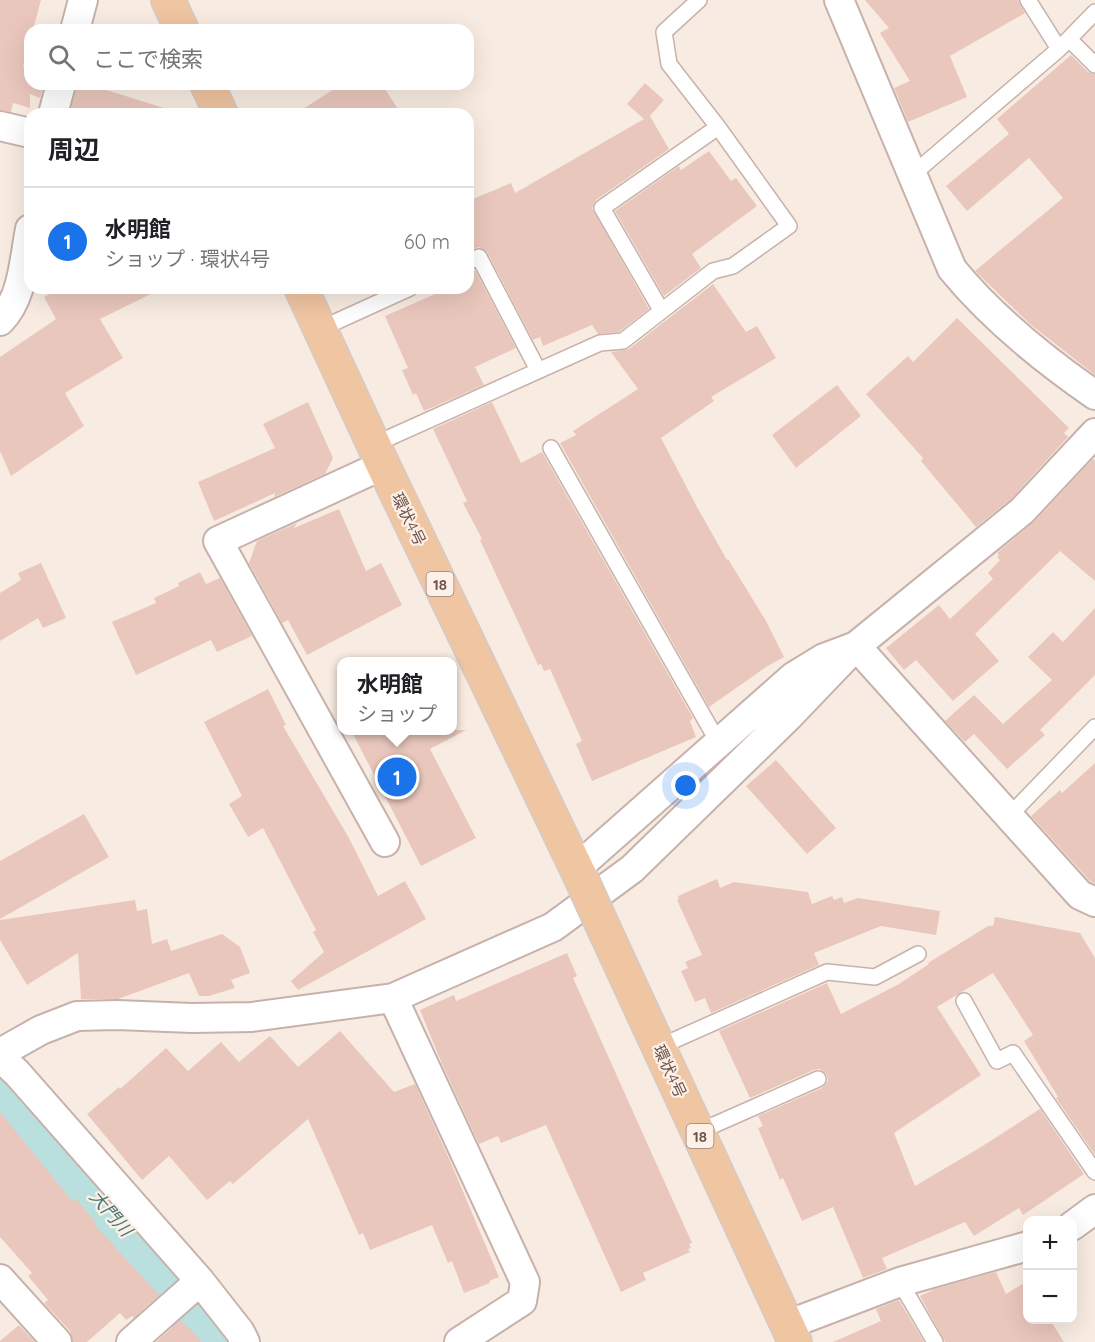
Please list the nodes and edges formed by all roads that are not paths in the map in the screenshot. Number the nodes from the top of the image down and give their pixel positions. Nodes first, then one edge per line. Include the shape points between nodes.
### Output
1 (83, 0) edge
2 (168, 0) edge
3 (699, 0) edge
4 (839, 0) edge
5 (1028, 0) edge
6 (1095, 12) edge
7 (77, 24) edge
8 (179, 24) edge
9 (1064, 44) junction
10 (1095, 65) edge
11 (59, 90) edge
12 (210, 90) edge
13 (55, 108) edge
14 (218, 108) edge
15 (0, 126) edge
16 (718, 127) junction
17 (24, 132) edge
18 (912, 175) junction
19 (474, 259) edge
20 (24, 260) edge
21 (304, 294) edge
22 (397, 294) edge
23 (661, 310) junction
24 (2, 315) edge
25 (320, 329) junction
26 (538, 370) junction
27 (1095, 394) edge
28 (1095, 433) edge
29 (551, 448) dead end
30 (378, 455) junction
31 (856, 646) junction
32 (1095, 727) edge
33 (718, 742) junction
34 (1009, 816) junction
35 (385, 842) dead end
36 (579, 873) junction
37 (1095, 902) edge
38 (918, 954) dead end
39 (393, 998) junction
40 (964, 1001) dead end
41 (659, 1047) junction
42 (0, 1055) edge
43 (818, 1079) dead end
44 (698, 1132) junction
45 (1095, 1173) edge
46 (1095, 1209) edge
47 (1077, 1222) edge
48 (1023, 1247) edge
49 (0, 1279) edge
50 (200, 1281) junction
51 (900, 1282) junction
52 (791, 1333) edge
53 (57, 1342) edge
54 (131, 1342) edge
55 (245, 1342) edge
56 (459, 1342) edge
57 (935, 1342) edge

1 - 7 street
2 - 8 main road
3 - 16 lane via 664,32 669,64
4 - 18 street
5 - 9 lane
6 - 9 lane
9 - 10 lane
9 - 18 lane
11 - 13 street
12 - 14 main road
15 - 17 street
16 - 23 lane via 602,208
16 - 23 lane via 789,226 733,266 712,271
18 - 27 street via 952,269 974,296
19 - 26 lane via 479,257
20 - 24 street via 18,292
21 - 25 main road, 環状4号 / 18
22 - 25 lane
23 - 26 lane via 623,341 600,343
25 - 30 main road, 環状4号 / 18
26 - 30 lane
28 - 31 street via 1022,511
29 - 33 lane
30 - 35 street via 218,541
30 - 36 main road, 環状4号 / 18
31 - 33 street via 824,658 793,677
31 - 34 street
31 - 39 street via 632,869 553,927
32 - 34 lane
33 - 36 street
34 - 37 street via 1080,895
36 - 41 main road, 環状4号 / 18, bridge
38 - 41 lane via 875,977 827,972
39 - 42 street via 252,1017 77,1016 41,1030
39 - 56 street via 525,1282 522,1301
40 - 45 lane via 997,1061 1013,1053
41 - 44 main road, 環状4号 / 18
42 - 50 street
43 - 44 lane
44 - 52 main road, 環状4号 / 18
46 - 47 street
48 - 51 street
49 - 53 street
50 - 54 street
50 - 55 street
51 - 52 street
51 - 57 lane

